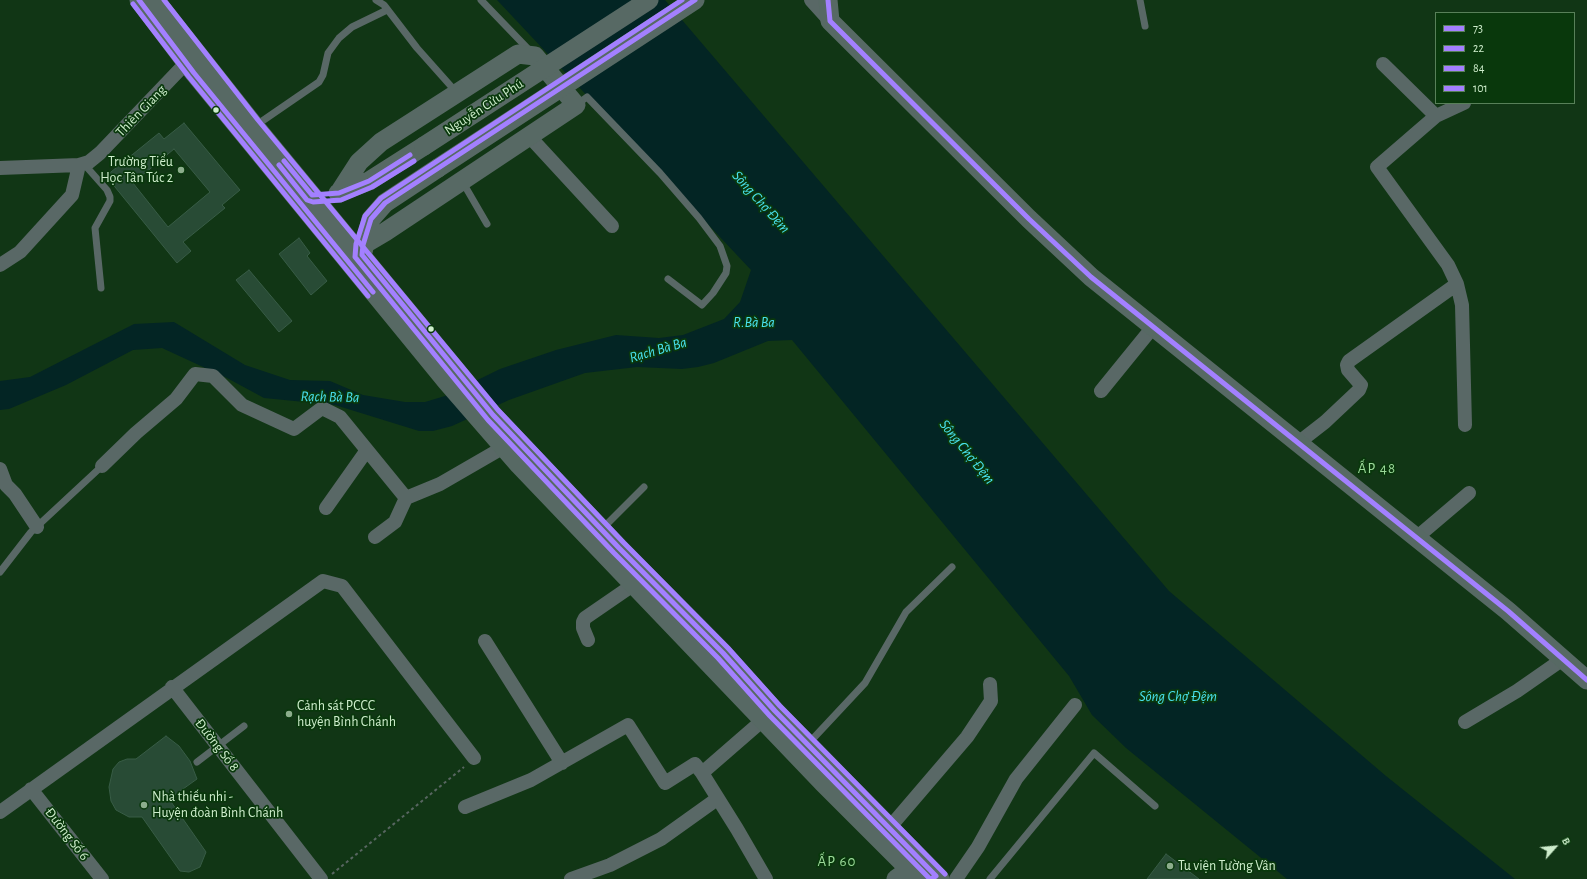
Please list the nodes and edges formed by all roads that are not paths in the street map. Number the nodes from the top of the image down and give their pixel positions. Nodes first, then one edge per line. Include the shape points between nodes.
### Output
1 (139, 0) edge
2 (155, 0) edge
3 (376, 0) edge
4 (481, 0) edge
5 (649, 0) edge
6 (695, 0) edge
7 (811, 0) edge
8 (828, 0) edge
9 (1140, 0) edge
10 (387, 10) junction
11 (830, 21) junction
12 (1145, 26) dead end
13 (535, 56) junction
14 (186, 63) junction
15 (1383, 64) dead end
16 (457, 93) junction
17 (1462, 104) edge
18 (576, 105) junction
19 (1436, 116) junction
20 (255, 126) junction
21 (529, 136) junction
22 (81, 164) junction
23 (0, 168) edge
24 (462, 180) junction
25 (339, 193) junction
26 (312, 195) junction
27 (488, 224) dead end
28 (612, 226) dead end
29 (363, 250) junction
30 (0, 265) edge
31 (668, 279) dead end
32 (1457, 284) junction
33 (101, 288) dead end
34 (1153, 328) junction
35 (452, 376) junction
36 (1101, 391) dead end
37 (488, 419) junction
38 (1465, 425) dead end
39 (1298, 443) junction
40 (504, 447) junction
41 (366, 450) junction
42 (102, 466) joint
43 (0, 469) edge
44 (644, 487) dead end
45 (1469, 493) dead end
46 (406, 498) junction
47 (326, 508) dead end
48 (38, 527) junction
49 (602, 530) junction
50 (375, 537) dead end
51 (1416, 538) junction
52 (952, 567) dead end
53 (0, 572) edge
54 (633, 585) junction
55 (588, 640) dead end
56 (485, 641) dead end
57 (716, 659) junction
58 (1563, 660) junction
59 (1587, 680) edge
60 (990, 684) dead end
61 (172, 688) junction
62 (1075, 704) dead end
63 (763, 720) junction
64 (1464, 722) dead end
65 (244, 726) dead end
66 (808, 744) junction
67 (218, 746) junction
68 (474, 758) road end
69 (197, 762) dead end
70 (562, 763) junction
71 (702, 773) junction
72 (32, 789) junction
73 (718, 799) junction
74 (1155, 806) dead end
75 (465, 807) dead end
76 (0, 812) edge
77 (890, 827) junction
78 (922, 874) edge
79 (102, 879) edge
80 (321, 879) edge
81 (571, 879) edge
82 (766, 879) edge
83 (956, 879) edge
84 (990, 879) edge

1 - 14 main road
2 - 20 main road
3 - 10 lane
4 - 13 lane
5 - 25 main road, Nguyễn Cửu Phú, bridge via 369,181
6 - 29 main road, Nguyễn Cửu Phú, bridge via 385,203 371,219
7 - 11 street
8 - 11 main road
9 - 12 lane
10 - 16 lane
10 - 20 lane via 352,27 338,38 328,53 319,82
11 - 34 main road via 1029,219 1091,277
13 - 16 main road via 518,54
13 - 18 main road
14 - 22 street, Thiên Giang via 100,153
14 - 35 main road
15 - 19 street
16 - 25 main road via 381,142 359,162
17 - 19 street
18 - 21 main road
18 - 31 lane via 587,97 660,173 720,246 727,266 726,273 702,304
19 - 32 street via 1377,167 1448,265
20 - 26 main road
21 - 24 main road
21 - 28 street
22 - 23 street
22 - 30 street via 72,195 20,252
22 - 33 lane via 107,190 110,197 95,228
24 - 27 lane
24 - 29 main road
25 - 26 main road, Nguyễn Cửu Phú
26 - 29 main road
29 - 35 main road
32 - 38 street via 1462,305
32 - 39 street via 1349,361 1348,370 1361,385 1359,390
34 - 36 street
34 - 39 main road
35 - 37 main road
37 - 40 main road
37 - 49 main road
39 - 51 main road
40 - 46 street via 440,484
40 - 54 main road
41 - 42 street via 340,417 322,408 294,429 242,404 213,376 195,374 176,399
41 - 46 street
41 - 47 street
42 - 48 lane
43 - 48 street via 6,485
44 - 49 lane
45 - 51 street
46 - 50 street via 395,522
48 - 53 lane
49 - 57 main road
51 - 58 main road via 1508,611
52 - 66 lane via 906,612 865,683
54 - 55 street via 585,618 583,628
54 - 57 main road
56 - 70 street
57 - 63 main road
57 - 66 main road
58 - 59 main road
58 - 64 street
60 - 77 street via 992,701 967,737
61 - 67 street, Đường Số 8
61 - 68 street via 323,581 342,586
61 - 72 street
62 - 83 street via 1016,779 978,847
63 - 71 street
63 - 78 main road via 822,782
65 - 67 lane
66 - 77 main road
67 - 69 lane
67 - 80 street, Đường Số 8
70 - 71 street via 628,725 665,783 695,764
70 - 75 street via 531,780
71 - 73 street
72 - 76 street
72 - 79 street, Đường Số 6
73 - 81 street via 661,839 610,865
73 - 82 street
74 - 84 lane via 1094,753
77 - 78 main road

